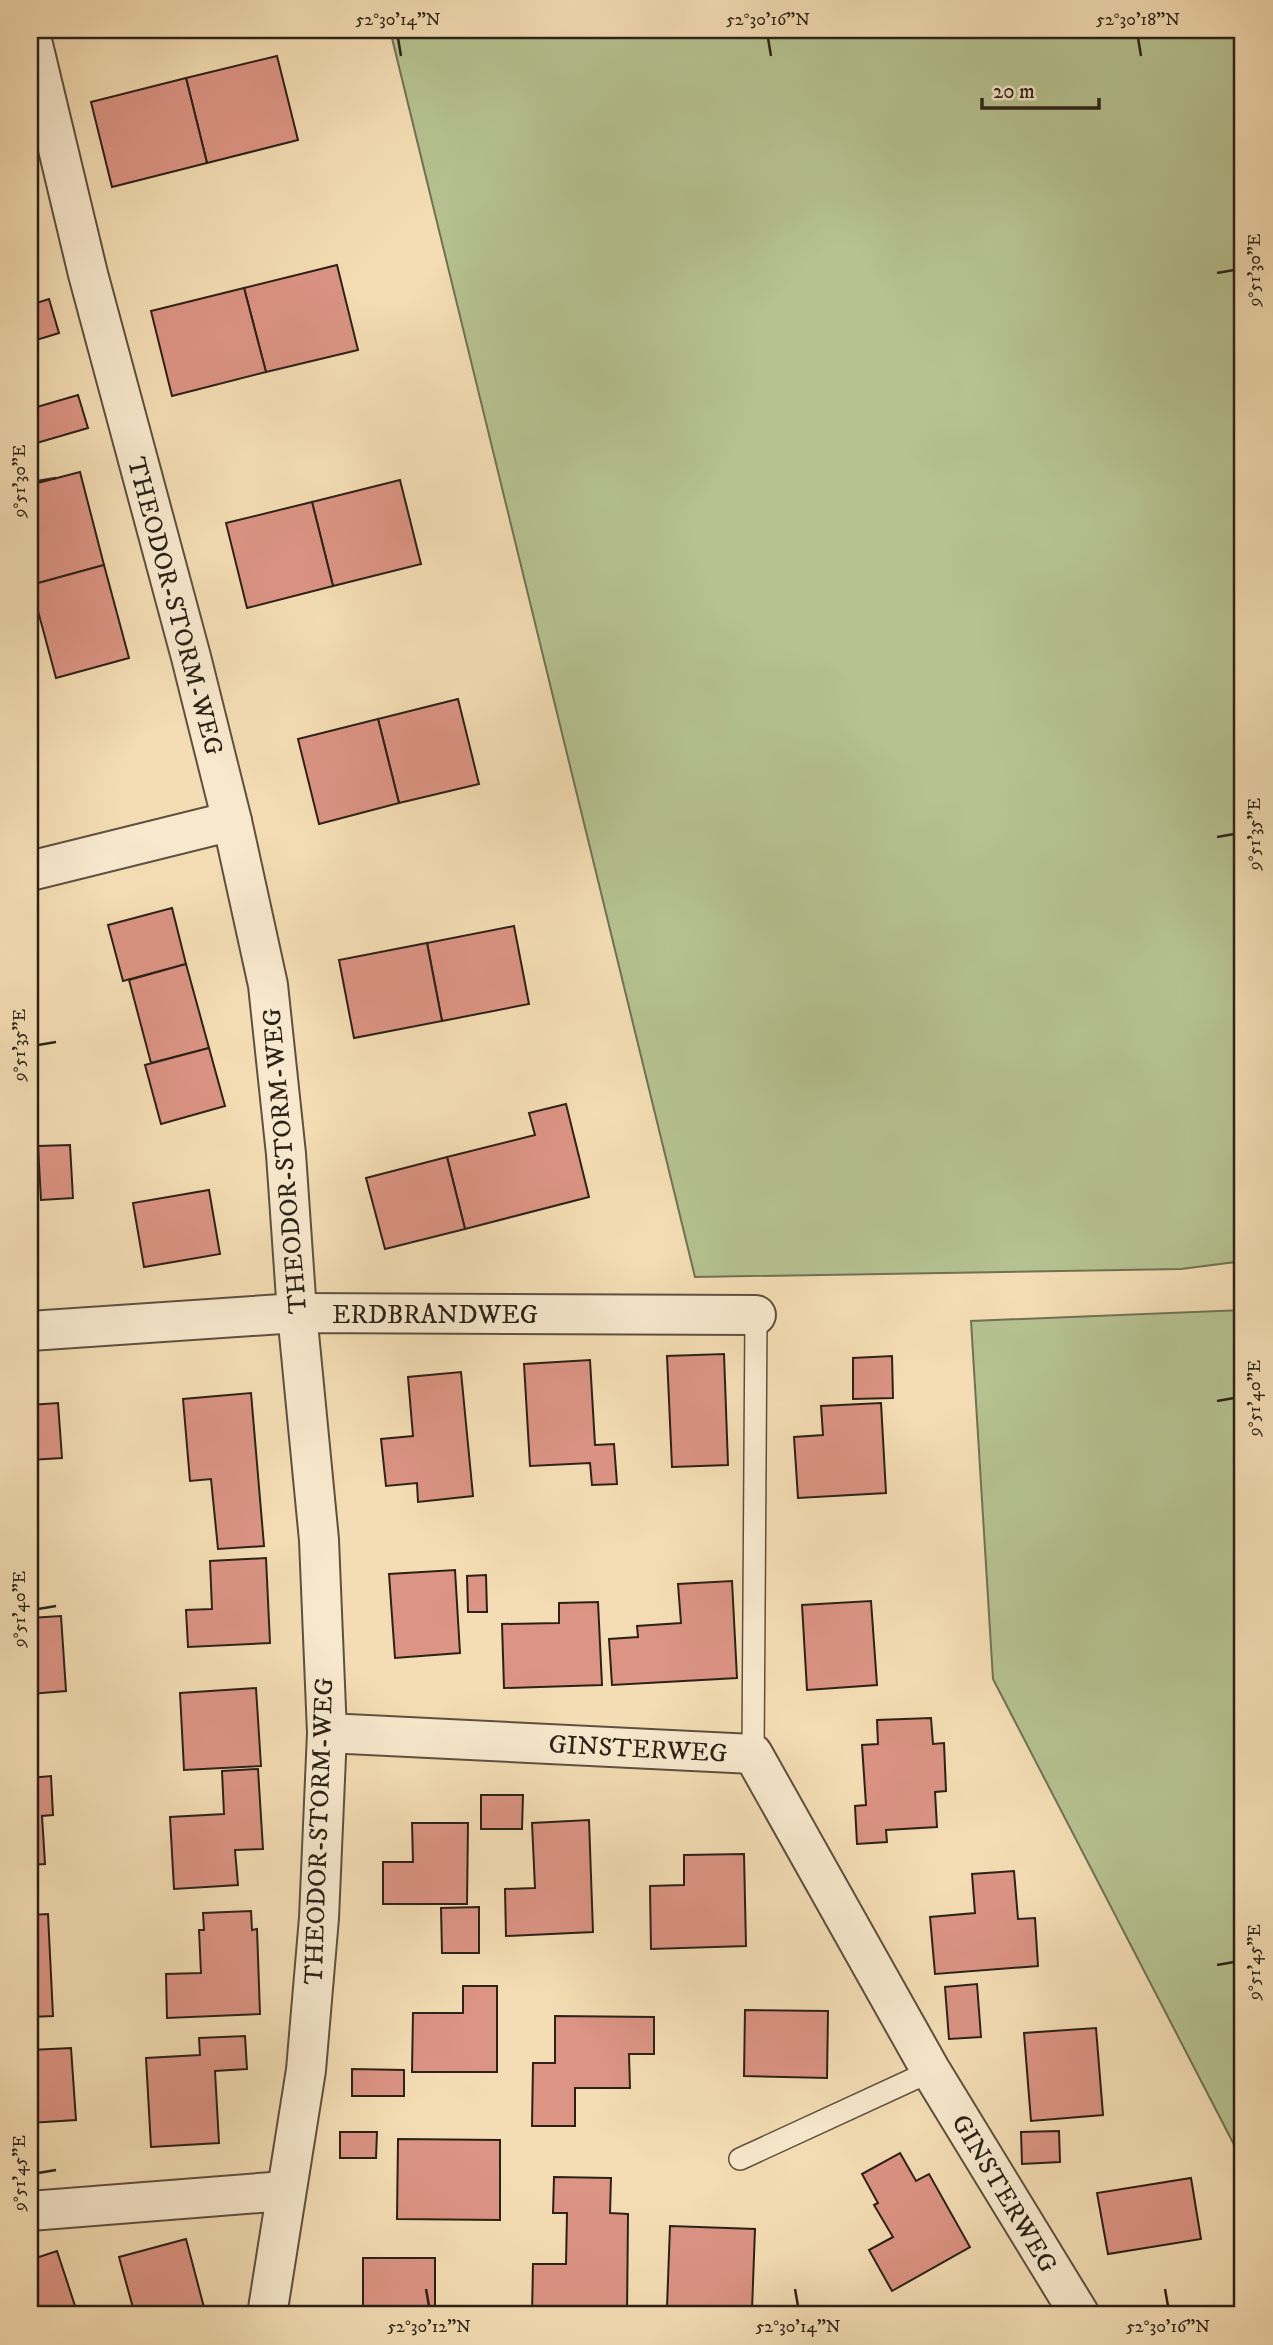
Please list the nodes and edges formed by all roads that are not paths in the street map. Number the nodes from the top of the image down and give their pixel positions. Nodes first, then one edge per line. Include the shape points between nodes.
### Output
1 (30, 32) edge
2 (232, 821) junction
3 (30, 870) edge
4 (297, 1313) junction
5 (756, 1315) joint
6 (30, 1331) edge
7 (327, 1733) junction
8 (754, 1754) junction
9 (931, 2071) junction
10 (740, 2159) dead end
11 (285, 2190) junction
12 (30, 2211) edge
13 (267, 2315) edge
14 (1080, 2315) edge

1 - 2 street, THEODOR-STORM-WEG via 88,274
2 - 3 street
2 - 4 street, THEODOR-STORM-WEG via 268,985
4 - 5 street, ERDBRANDWEG
4 - 6 street, ERDBRANDWEG
4 - 7 street, THEODOR-STORM-WEG via 319,1540
5 - 8 lane
7 - 8 street, GINSTERWEG
7 - 11 street, THEODOR-STORM-WEG via 307,2057
8 - 9 street, GINSTERWEG
9 - 10 lane
9 - 14 street, GINSTERWEG
11 - 12 street
11 - 13 street, THEODOR-STORM-WEG

